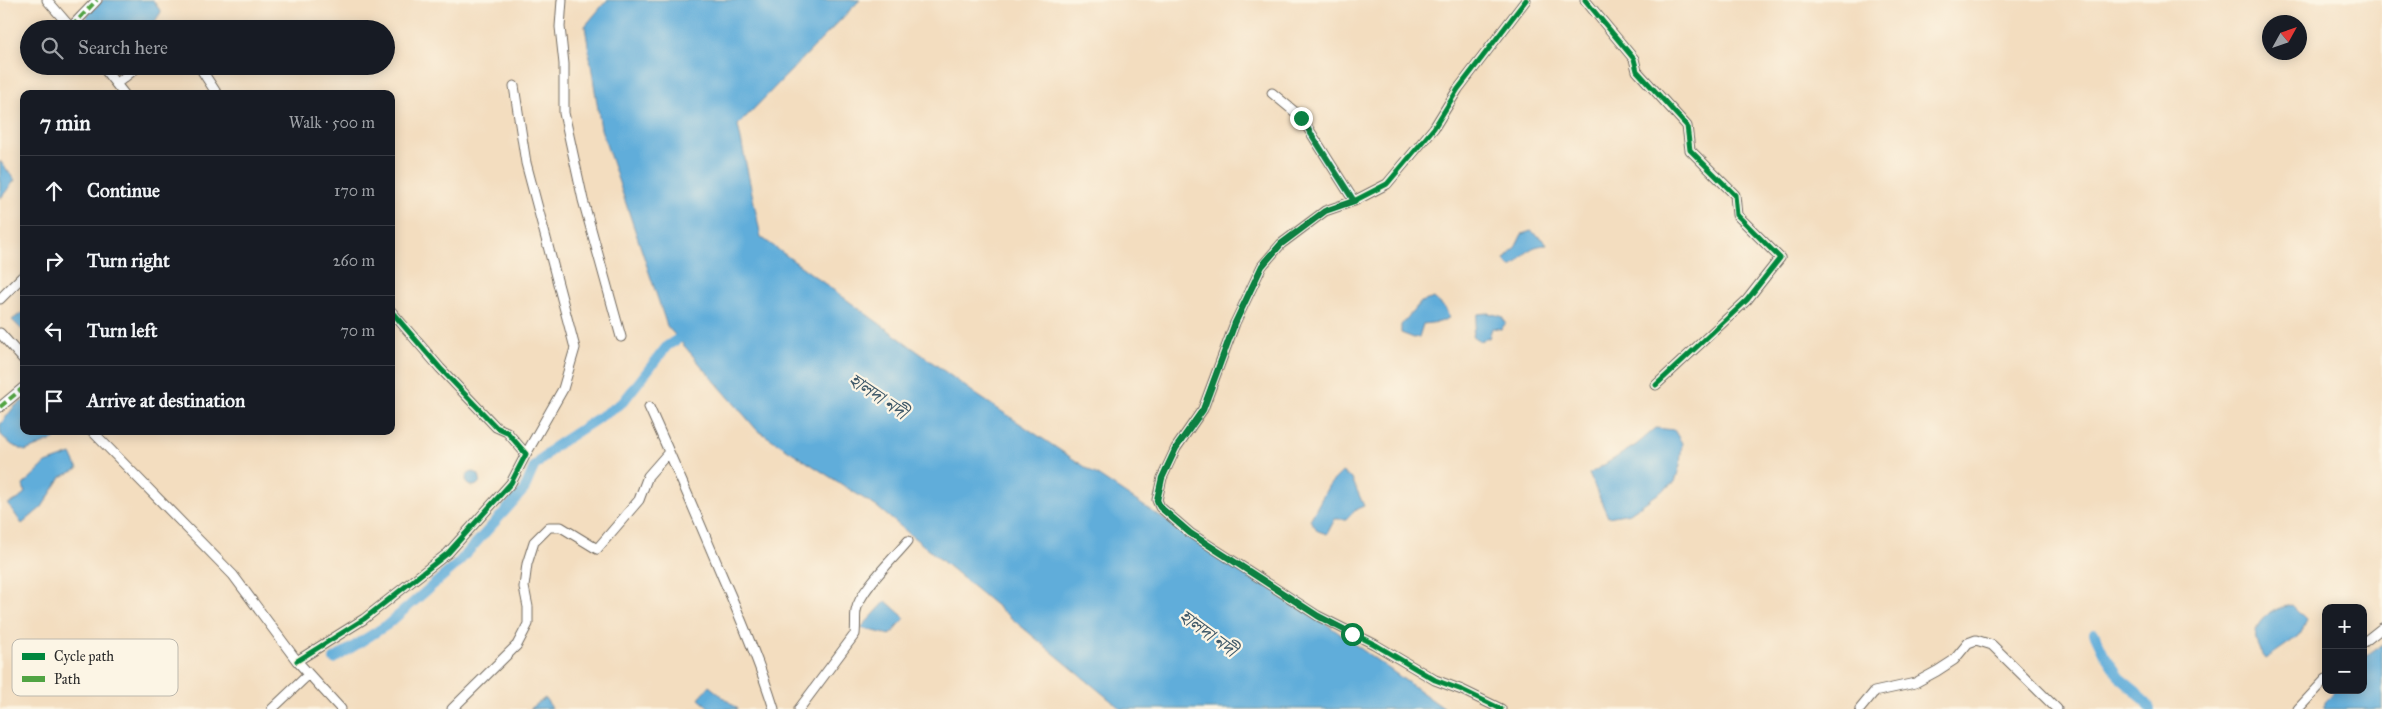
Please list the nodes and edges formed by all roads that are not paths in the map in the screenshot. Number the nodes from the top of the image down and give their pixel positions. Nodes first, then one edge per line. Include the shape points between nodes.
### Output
1 (47, 0) edge
2 (97, 0) edge
3 (562, 0) edge
4 (1526, 0) edge
5 (1585, 0) edge
6 (65, 20) edge
7 (79, 20) edge
8 (109, 75) edge
9 (128, 75) edge
10 (205, 75) edge
11 (116, 84) junction
12 (514, 86) dead end
13 (121, 90) edge
14 (214, 90) edge
15 (1272, 93) dead end
16 (1354, 201) junction
17 (20, 279) edge
18 (0, 299) edge
19 (395, 316) edge
20 (0, 333) edge
21 (621, 337) dead end
22 (20, 356) edge
23 (1656, 385) dead end
24 (20, 390) edge
25 (0, 407) edge
26 (649, 407) dead end
27 (96, 435) edge
28 (669, 452) junction
29 (526, 454) junction
30 (908, 542) dead end
31 (2382, 628) edge
32 (2367, 640) edge
33 (297, 661) junction
34 (309, 674) junction
35 (2322, 683) edge
36 (272, 709) edge
37 (342, 709) edge
38 (452, 709) edge
39 (774, 709) edge
40 (799, 709) edge
41 (1501, 709) edge
42 (1860, 709) edge
43 (2057, 709) edge
44 (2298, 709) edge

1 - 6 street
2 - 7 street
3 - 21 street via 564,113 582,200
4 - 16 street via 1458,89 1434,128 1393,177 1387,184
5 - 23 street via 1634,59 1637,71 1688,126 1690,150 1735,195 1737,216 1780,258 1747,300
8 - 11 street
9 - 11 street
10 - 14 street
11 - 13 street
12 - 29 street via 526,163 575,348 563,390
15 - 16 street via 1301,118
16 - 41 street via 1325,211 1281,244 1262,266 1235,323 1203,410 1176,448 1162,478 1157,500 1160,507 1190,533 1318,616 1435,680
17 - 18 street
19 - 29 street via 440,368
20 - 22 street
24 - 25 street
26 - 28 street
27 - 33 street via 233,575
28 - 38 street via 648,476 638,500 598,549 561,526 549,527 534,542 524,587 528,624 516,645
28 - 39 street via 762,671
29 - 33 street via 511,483 448,553 364,619
30 - 40 street via 868,586 856,610 855,634
31 - 32 street
33 - 34 street
34 - 36 street
34 - 37 street
35 - 44 street
42 - 43 street via 1874,692 1915,683 1954,660 1968,643 1976,640 1992,645

